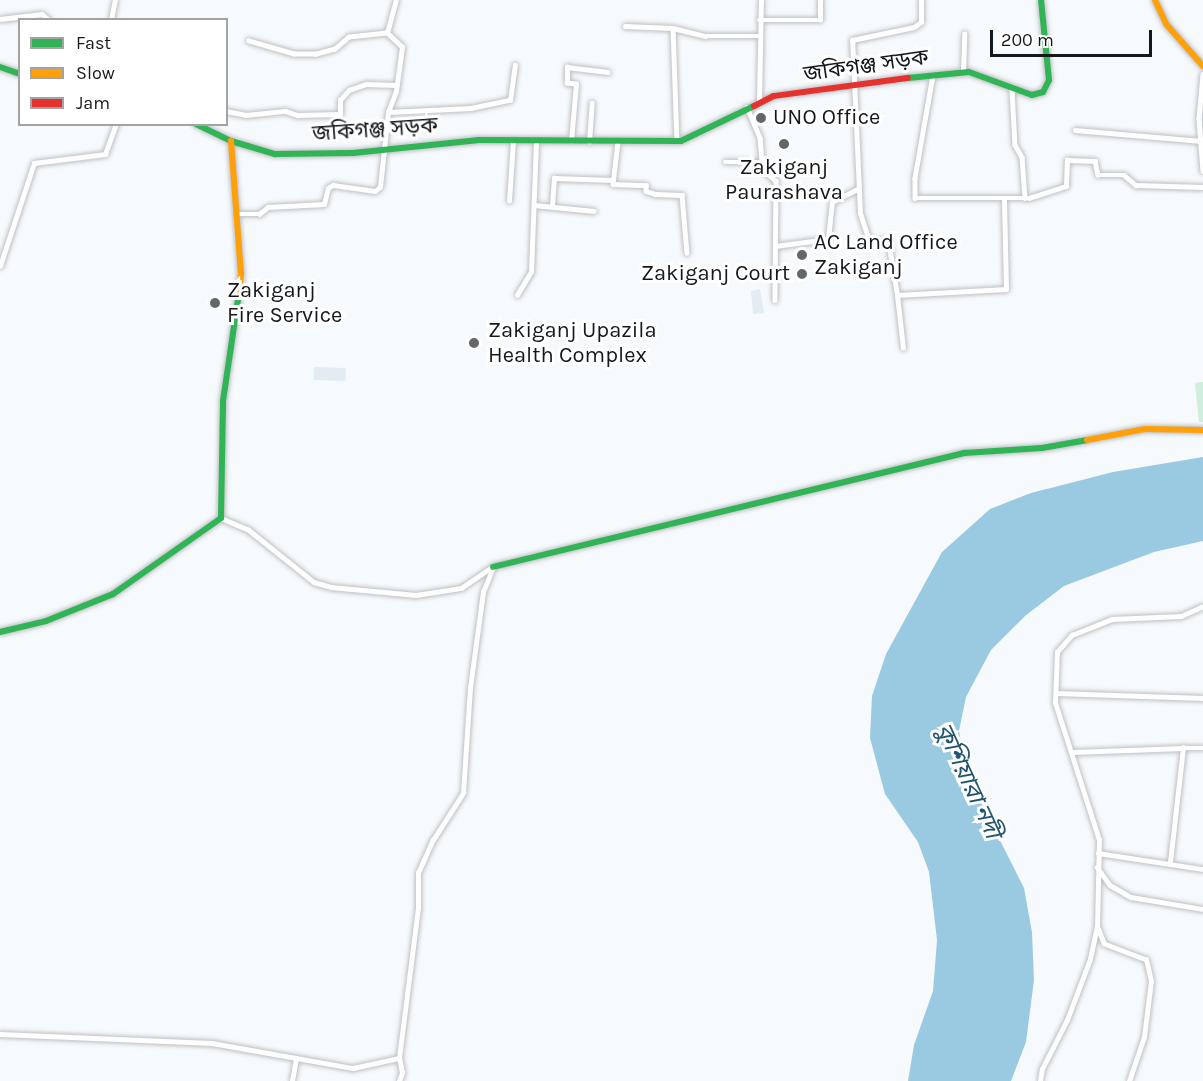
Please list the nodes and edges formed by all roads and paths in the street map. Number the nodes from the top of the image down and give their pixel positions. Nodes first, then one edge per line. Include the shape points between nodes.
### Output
1 (115, 0) edge
2 (396, 0) edge
3 (762, 0) edge
4 (820, 0) edge
5 (921, 0) edge
6 (1041, 0) edge
7 (1155, 0) edge
8 (47, 18) edge
9 (111, 18) edge
10 (0, 19) edge
11 (759, 20) junction
12 (625, 26) dead end
13 (673, 28) junction
14 (387, 33) junction
15 (964, 34) dead end
16 (758, 36) junction
17 (249, 41) dead end
18 (515, 64) dead end
19 (1203, 66) edge
20 (0, 67) edge
21 (608, 72) dead end
22 (963, 72) junction
23 (18, 73) edge
24 (933, 75) junction
25 (1203, 75) edge
26 (396, 85) junction
27 (853, 86) junction
28 (1012, 90) junction
29 (759, 101) junction
30 (592, 103) dead end
31 (747, 107) junction
32 (228, 111) edge
33 (388, 112) junction
34 (115, 126) edge
35 (201, 126) edge
36 (1075, 130) dead end
37 (231, 141) junction
38 (513, 141) junction
39 (536, 141) junction
40 (571, 141) junction
41 (676, 141) junction
42 (1202, 141) edge
43 (589, 142) junction
44 (618, 142) junction
45 (386, 150) junction
46 (725, 162) dead end
47 (762, 162) junction
48 (1203, 171) edge
49 (613, 180) junction
50 (1203, 187) edge
51 (857, 189) junction
52 (1025, 198) junction
53 (1004, 200) junction
54 (509, 201) dead end
55 (534, 205) junction
56 (552, 206) junction
57 (594, 211) dead end
58 (236, 214) junction
59 (775, 246) junction
60 (687, 253) dead end
61 (0, 266) edge
62 (517, 295) dead end
63 (897, 295) junction
64 (775, 300) dead end
65 (903, 348) dead end
66 (1203, 430) edge
67 (221, 518) junction
68 (493, 567) junction
69 (1203, 606) edge
70 (0, 632) edge
71 (1056, 693) junction
72 (1203, 698) edge
73 (1183, 748) junction
74 (1203, 748) edge
75 (1073, 752) junction
76 (1098, 853) junction
77 (1170, 862) junction
78 (1097, 867) junction
79 (1203, 868) edge
80 (1203, 909) edge
81 (1097, 927) junction
82 (0, 1034) edge
83 (296, 1058) junction
84 (399, 1058) junction
85 (292, 1081) edge
86 (399, 1081) edge
87 (1040, 1081) edge
88 (1129, 1081) edge

1 - 9 street
2 - 14 street
3 - 11 street
4 - 11 street via 820,20
5 - 27 street via 921,22 914,27 852,40
6 - 28 main road, জকিগঞ্জ সড়ক via 1049,80 1043,92 1032,95
7 - 19 main road via 1166,24
8 - 10 street via 42,14
11 - 16 street
12 - 13 street
13 - 16 street via 705,36
13 - 41 street
14 - 17 street via 349,37 335,49 316,54 294,54
14 - 26 street via 402,47
15 - 22 street
16 - 29 street
18 - 33 street via 510,100 471,108
20 - 23 main road
21 - 40 street via 567,67 567,83 576,84
22 - 24 main road, জকিগঞ্জ সড়ক
22 - 28 main road, জকিগঞ্জ সড়ক
24 - 27 main road, জকিগঞ্জ সড়ক
24 - 53 street via 915,198
25 - 42 street via 1199,119
26 - 32 street via 366,84 349,90 340,100 340,114 297,115 285,111 246,115
26 - 33 street
27 - 29 main road, জকিগঞ্জ সড়ক
27 - 51 street
28 - 52 street via 1015,145 1022,157
29 - 31 main road, জকিগঞ্জ সড়ক
30 - 43 street
31 - 41 main road, জকিগঞ্জ সড়ক
31 - 47 street via 760,138
33 - 45 street
34 - 61 street via 105,154 34,163
35 - 37 main road, জকিগঞ্জ সড়ক
36 - 42 street
37 - 45 main road, জকিগঞ্জ সড়ক via 275,154
37 - 58 main road
38 - 39 main road, জকিগঞ্জ সড়ক
38 - 45 main road, জকিগঞ্জ সড়ক
38 - 54 street
39 - 40 main road, জকিগঞ্জ সড়ক
39 - 55 street
40 - 43 main road, জকিগঞ্জ সড়ক
41 - 44 main road, জকিগঞ্জ সড়ক
42 - 48 street
43 - 44 main road, জকিগঞ্জ সড়ক
44 - 49 street
45 - 58 street via 380,187 375,191 333,185 328,188 324,204 268,207 259,214
46 - 47 street
47 - 59 street via 764,170 776,181
49 - 56 street via 554,178
49 - 60 street via 613,184 646,184 646,191 655,194 682,195
50 - 52 street via 1136,185 1124,175 1098,175 1095,160 1067,160 1066,186
51 - 59 street via 832,202 828,239
51 - 63 street via 869,241 888,241
52 - 53 street
53 - 63 street via 1006,289
55 - 56 street
55 - 62 street via 531,272
56 - 57 street
58 - 67 main road via 241,274 223,402
59 - 64 street
63 - 65 street
66 - 68 main road via 1145,429 1042,448 964,453
67 - 68 street via 249,530 314,582 356,592 445,592 477,579
67 - 70 main road via 113,594 46,621
68 - 84 street via 483,592 470,687 463,793 433,840 418,873 418,909
69 - 71 street via 1181,616 1112,619 1072,635 1057,652
71 - 72 street
71 - 75 street via 1055,703
73 - 74 street
73 - 75 street
73 - 77 street
75 - 76 street via 1099,840
76 - 77 street
76 - 78 street
77 - 79 street
78 - 80 street via 1110,885 1131,897
78 - 81 street
81 - 87 street via 1090,958
81 - 88 street via 1104,944 1146,960 1151,981 1144,1037
82 - 83 street via 212,1043
83 - 84 street via 353,1068
83 - 85 street
84 - 86 street

